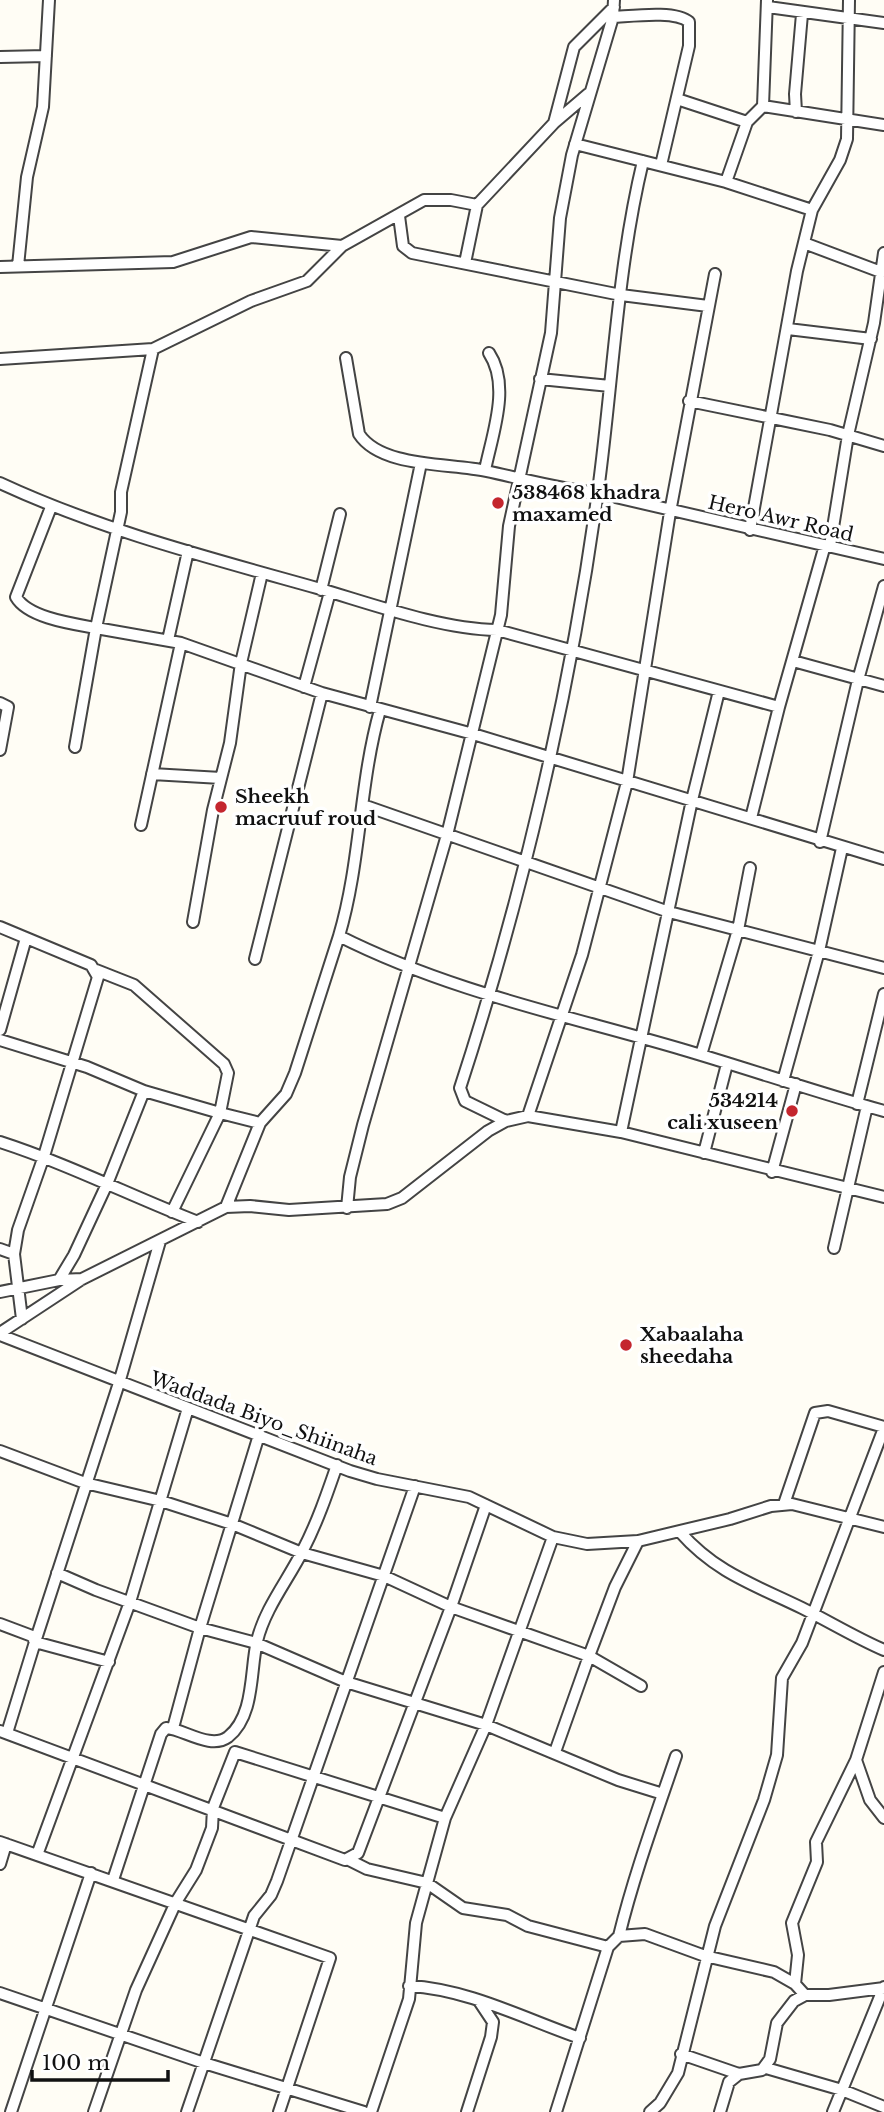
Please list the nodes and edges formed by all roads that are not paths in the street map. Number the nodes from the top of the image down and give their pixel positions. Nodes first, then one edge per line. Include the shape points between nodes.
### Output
1 (49, 0) edge
2 (849, 0) edge
3 (767, 4) edge
4 (614, 8) edge
5 (803, 14) junction
6 (850, 20) junction
7 (884, 23) edge
8 (46, 56) junction
9 (0, 57) edge
10 (588, 94) junction
11 (677, 99) junction
12 (763, 106) junction
13 (796, 112) junction
14 (847, 120) junction
15 (747, 122) junction
16 (554, 123) junction
17 (884, 125) edge
18 (575, 144) junction
19 (643, 161) junction
20 (661, 164) junction
21 (726, 182) junction
22 (477, 205) junction
23 (812, 210) junction
24 (399, 216) junction
25 (804, 243) junction
26 (342, 246) junction
27 (884, 253) edge
28 (465, 263) junction
29 (18, 265) junction
30 (1, 270) edge
31 (881, 272) junction
32 (715, 274) dead end
33 (556, 282) junction
34 (621, 295) junction
35 (708, 306) junction
36 (788, 329) junction
37 (871, 339) junction
38 (153, 349) junction
39 (489, 354) dead end
40 (346, 358) dead end
41 (0, 359) edge
42 (540, 379) junction
43 (610, 386) junction
44 (689, 401) junction
45 (773, 417) junction
46 (848, 435) junction
47 (884, 446) edge
48 (421, 463) junction
49 (485, 470) junction
50 (519, 480) junction
51 (0, 483) edge
52 (598, 493) junction
53 (51, 507) junction
54 (670, 512) junction
55 (340, 514) dead end
56 (117, 529) junction
57 (750, 530) junction
58 (827, 546) junction
59 (188, 551) junction
60 (884, 558) edge
61 (262, 572) junction
62 (884, 586) edge
63 (326, 591) junction
64 (391, 609) junction
65 (96, 628) junction
66 (497, 630) junction
67 (168, 640) junction
68 (181, 643) junction
69 (570, 650) junction
70 (793, 661) junction
71 (241, 663) junction
72 (646, 670) junction
73 (858, 680) junction
74 (884, 686) edge
75 (304, 687) junction
76 (719, 691) junction
77 (322, 693) junction
78 (0, 703) edge
79 (779, 707) junction
80 (375, 708) junction
81 (473, 734) junction
82 (75, 747) dead end
83 (0, 750) edge
84 (549, 758) junction
85 (152, 774) junction
86 (221, 778) junction
87 (626, 782) junction
88 (692, 800) junction
89 (363, 805) junction
90 (751, 818) junction
91 (141, 825) dead end
92 (447, 835) junction
93 (820, 842) junction
94 (842, 848) junction
95 (884, 859) edge
96 (524, 860) junction
97 (750, 868) dead end
98 (600, 888) junction
99 (669, 912) junction
100 (193, 922) dead end
101 (0, 927) edge
102 (738, 930) junction
103 (339, 936) junction
104 (26, 938) junction
105 (819, 951) junction
106 (255, 958) dead end
107 (884, 968) edge
108 (96, 970) junction
109 (409, 970) junction
110 (884, 994) edge
111 (490, 996) junction
112 (561, 1017) junction
113 (0, 1030) edge
114 (0, 1040) edge
115 (640, 1040) junction
116 (701, 1055) junction
117 (71, 1063) junction
118 (727, 1064) junction
119 (783, 1080) junction
120 (796, 1084) junction
121 (144, 1091) junction
122 (862, 1105) junction
123 (884, 1111) edge
124 (220, 1113) junction
125 (528, 1116) junction
126 (506, 1121) junction
127 (260, 1123) junction
128 (621, 1132) junction
129 (0, 1142) edge
130 (704, 1153) junction
131 (44, 1156) junction
132 (772, 1172) junction
133 (107, 1184) junction
134 (846, 1189) junction
135 (884, 1197) edge
136 (226, 1208) junction
137 (347, 1208) junction
138 (172, 1212) junction
139 (198, 1222) junction
140 (160, 1241) junction
141 (834, 1248) dead end
142 (0, 1250) edge
143 (14, 1254) junction
144 (82, 1279) junction
145 (59, 1280) junction
146 (21, 1289) junction
147 (0, 1292) edge
148 (22, 1320) junction
149 (0, 1334) edge
150 (119, 1382) junction
151 (188, 1408) junction
152 (884, 1427) edge
153 (259, 1435) junction
154 (0, 1451) edge
155 (337, 1465) junction
156 (85, 1483) junction
157 (415, 1486) junction
158 (161, 1501) junction
159 (784, 1504) junction
160 (486, 1505) junction
161 (852, 1518) junction
162 (232, 1524) junction
163 (884, 1527) edge
164 (680, 1532) junction
165 (553, 1537) junction
166 (638, 1541) junction
167 (302, 1553) junction
168 (57, 1573) junction
169 (384, 1576) junction
170 (130, 1602) junction
171 (451, 1607) junction
172 (813, 1614) junction
173 (0, 1624) edge
174 (200, 1628) junction
175 (519, 1630) junction
176 (35, 1642) junction
177 (257, 1643) junction
178 (884, 1650) edge
179 (589, 1656) junction
180 (109, 1662) junction
181 (884, 1672) edge
182 (346, 1682) junction
183 (641, 1686) dead end
184 (412, 1704) junction
185 (486, 1726) junction
186 (173, 1728) junction
187 (2, 1733) edge
188 (555, 1752) junction
189 (676, 1756) dead end
190 (72, 1758) junction
191 (856, 1760) junction
192 (313, 1777) junction
193 (144, 1785) junction
194 (663, 1794) junction
195 (379, 1798) junction
196 (212, 1811) junction
197 (445, 1818) junction
198 (884, 1818) edge
199 (291, 1840) junction
200 (3, 1843) edge
201 (37, 1855) junction
202 (347, 1859) junction
203 (0, 1864) edge
204 (91, 1873) junction
205 (113, 1880) junction
206 (427, 1883) junction
207 (176, 1902) junction
208 (249, 1927) junction
209 (619, 1936) junction
210 (608, 1947) junction
211 (705, 1956) junction
212 (795, 1984) junction
213 (409, 1986) junction
214 (884, 1988) edge
215 (0, 1993) edge
216 (805, 1995) junction
217 (480, 2001) junction
218 (46, 2008) junction
219 (121, 2034) junction
220 (580, 2038) junction
221 (681, 2054) junction
222 (204, 2063) junction
223 (766, 2068) junction
224 (739, 2074) junction
225 (287, 2088) junction
226 (842, 2090) junction
227 (884, 2107) edge
228 (11, 2112) edge
229 (94, 2112) edge
230 (187, 2112) edge
231 (279, 2112) edge
232 (364, 2112) edge
233 (371, 2112) edge
234 (467, 2112) edge
235 (556, 2112) edge
236 (650, 2112) edge
237 (720, 2112) edge
238 (833, 2112) edge

1 - 8 street
2 - 6 street
3 - 5 street
3 - 12 street
4 - 10 street
4 - 11 street via 684,17 689,22 689,46
4 - 16 street via 574,47
5 - 6 street
5 - 13 street
6 - 7 street
6 - 14 street
8 - 9 street
8 - 29 street via 43,107 27,177
10 - 16 street
10 - 18 street
11 - 15 street
11 - 20 street
12 - 13 street
12 - 15 street
13 - 14 street
14 - 17 street
14 - 23 street via 840,160
15 - 21 street
16 - 22 street
18 - 19 street
18 - 33 street via 560,218
19 - 20 street
19 - 34 street via 629,222
20 - 21 street
21 - 23 street
22 - 24 street via 424,200
22 - 28 street
23 - 25 street
24 - 26 street
24 - 28 street via 403,246 412,253
25 - 31 street
25 - 36 street
26 - 29 street via 251,237 173,262
26 - 38 street via 307,281 251,301
27 - 31 street
28 - 33 street
29 - 30 street
31 - 37 street
32 - 35 street
33 - 34 street
33 - 42 street
34 - 35 street
34 - 43 street
35 - 44 street
36 - 37 street
36 - 45 street
37 - 46 street
38 - 41 street
38 - 56 street
39 - 49 street via 498,367 500,385
40 - 48 street, Hero Awr Road via 359,434 365,443
42 - 43 street
42 - 50 street
43 - 52 street
44 - 45 street
44 - 54 street
45 - 46 street
45 - 57 street
46 - 47 street
46 - 58 street
48 - 49 street, Hero Awr Road
48 - 64 street
49 - 50 street, Hero Awr Road
50 - 52 street, Hero Awr Road
50 - 66 street
51 - 53 street
52 - 54 street, Hero Awr Road
52 - 69 street
53 - 56 street
53 - 65 street via 16,597 37,612
54 - 57 street, Hero Awr Road
54 - 72 street
55 - 63 street
56 - 59 street
56 - 65 street
57 - 58 street, Hero Awr Road
58 - 60 street, Hero Awr Road
58 - 70 street
59 - 61 street
59 - 67 street
61 - 63 street
61 - 71 street
62 - 73 street
63 - 64 street
63 - 75 street
64 - 66 street
64 - 80 street
65 - 67 street
65 - 82 street
66 - 69 street
66 - 81 street
67 - 68 street
68 - 71 street
68 - 85 street
69 - 72 street
69 - 84 street
70 - 73 street
70 - 79 street
71 - 75 street
71 - 86 street
72 - 76 street
72 - 87 street
73 - 74 street
73 - 93 street
75 - 77 street
76 - 79 street
76 - 88 street
77 - 80 street
77 - 106 street
78 - 83 street via 8,707
79 - 90 street
80 - 81 street
80 - 89 street
81 - 84 street
81 - 92 street
84 - 87 street
84 - 96 street
85 - 86 street
85 - 91 street
86 - 100 street
87 - 88 street
87 - 98 street
88 - 90 street
88 - 99 street
89 - 92 street
89 - 103 street via 349,902
90 - 93 street
92 - 96 street
92 - 109 street
93 - 94 street
94 - 95 street
94 - 105 street
96 - 98 street
96 - 111 street
97 - 102 street
98 - 99 street
98 - 112 street
99 - 102 street
99 - 115 street
101 - 104 street
102 - 105 street
102 - 116 street
103 - 109 street
103 - 127 street via 286,1094
104 - 108 street
104 - 113 street
105 - 107 street
105 - 119 street
108 - 117 street via 96,990
108 - 124 street via 134,985 224,1064 228,1073
109 - 111 street
109 - 137 street via 363,1125
110 - 122 street
111 - 112 street
111 - 126 street via 460,1096
112 - 115 street
112 - 125 street
114 - 117 street
115 - 116 street
115 - 128 street
116 - 118 street
117 - 121 street
117 - 131 street
118 - 119 street
118 - 130 street
119 - 120 street
120 - 122 street
120 - 132 street
121 - 124 street
121 - 133 street
122 - 123 street
122 - 134 street
124 - 127 street
124 - 138 street
125 - 126 street
125 - 128 street
126 - 137 street via 402,1198
127 - 136 street
128 - 130 street
129 - 131 street
130 - 132 street
131 - 133 street
131 - 143 street
132 - 134 street
133 - 138 street
133 - 145 street
134 - 135 street
134 - 141 street
136 - 137 street
136 - 139 street
138 - 139 street
139 - 140 street
140 - 144 street
140 - 150 street
142 - 143 street
143 - 146 street
144 - 145 street
144 - 148 street
145 - 146 street
146 - 147 street
146 - 148 street
148 - 149 street
149 - 150 street, Waddada Biyo_Shiinaha
150 - 151 street, Waddada Biyo_Shiinaha
150 - 156 street
151 - 153 street, Waddada Biyo_Shiinaha
151 - 158 street
152 - 159 street via 828,1410 815,1413
152 - 161 street
153 - 155 street, Waddada Biyo_Shiinaha
153 - 162 street
154 - 156 street
155 - 157 street, Waddada Biyo_Shiinaha
155 - 167 street
156 - 158 street
156 - 168 street
157 - 160 street, Waddada Biyo_Shiinaha
157 - 169 street
158 - 162 street
158 - 170 street
159 - 161 street, Waddada Biyo_Shiinaha
159 - 164 street, Waddada Biyo_Shiinaha
160 - 165 street, Waddada Biyo_Shiinaha
160 - 171 street
161 - 163 street, Waddada Biyo_Shiinaha
161 - 172 street
162 - 167 street
162 - 174 street
164 - 166 street, Waddada Biyo_Shiinaha
164 - 172 street via 696,1551 736,1579
165 - 166 street, Waddada Biyo_Shiinaha via 587,1544
165 - 175 street
166 - 179 street
167 - 169 street
167 - 177 street
168 - 170 street
168 - 176 street
169 - 171 street
169 - 182 street
170 - 174 street
170 - 180 street
171 - 175 street
171 - 184 street
172 - 178 street
172 - 211 street via 798,1655 782,1678 777,1755
173 - 176 street via 32,1636
174 - 177 street
174 - 186 street
175 - 179 street
175 - 185 street
176 - 180 street
176 - 187 street
177 - 182 street
177 - 186 street via 247,1702 227,1738 195,1737
179 - 183 street
179 - 188 street
180 - 190 street
181 - 191 street
182 - 184 street
182 - 192 street
184 - 185 street
184 - 195 street
185 - 188 street
185 - 197 street
186 - 193 street via 161,1734
187 - 190 street
188 - 194 street
189 - 194 street
190 - 193 street
190 - 201 street
191 - 198 street via 870,1800
191 - 212 street via 816,1842 817,1862 792,1923 798,1955
192 - 195 street
192 - 196 street via 235,1752
192 - 199 street
193 - 196 street
193 - 205 street
194 - 209 street
195 - 197 street
195 - 202 street via 358,1853
196 - 199 street
196 - 207 street via 212,1828 196,1870
197 - 206 street
199 - 202 street
199 - 208 street via 274,1888
200 - 201 street
200 - 203 street
201 - 204 street
202 - 206 street via 367,1869
204 - 205 street
204 - 218 street
205 - 207 street
206 - 210 street via 463,1908 507,1915 532,1927
206 - 213 street via 411,1948
207 - 208 street
207 - 219 street
208 - 222 street
208 - 225 street via 331,1958
209 - 210 street
209 - 211 street via 645,1934
210 - 220 street
211 - 212 street via 774,1972
211 - 221 street
212 - 216 street
213 - 217 street
213 - 233 street via 402,2024
214 - 216 street
214 - 226 street
215 - 218 street
216 - 223 street via 794,2001 777,2023
217 - 220 street
217 - 234 street via 493,2022
218 - 219 street
218 - 228 street
219 - 222 street
219 - 229 street
220 - 235 street
221 - 224 street
221 - 236 street via 678,2073
222 - 225 street
222 - 230 street
223 - 224 street
223 - 226 street
224 - 237 street via 729,2082
225 - 231 street
225 - 232 street
226 - 227 street
226 - 238 street

